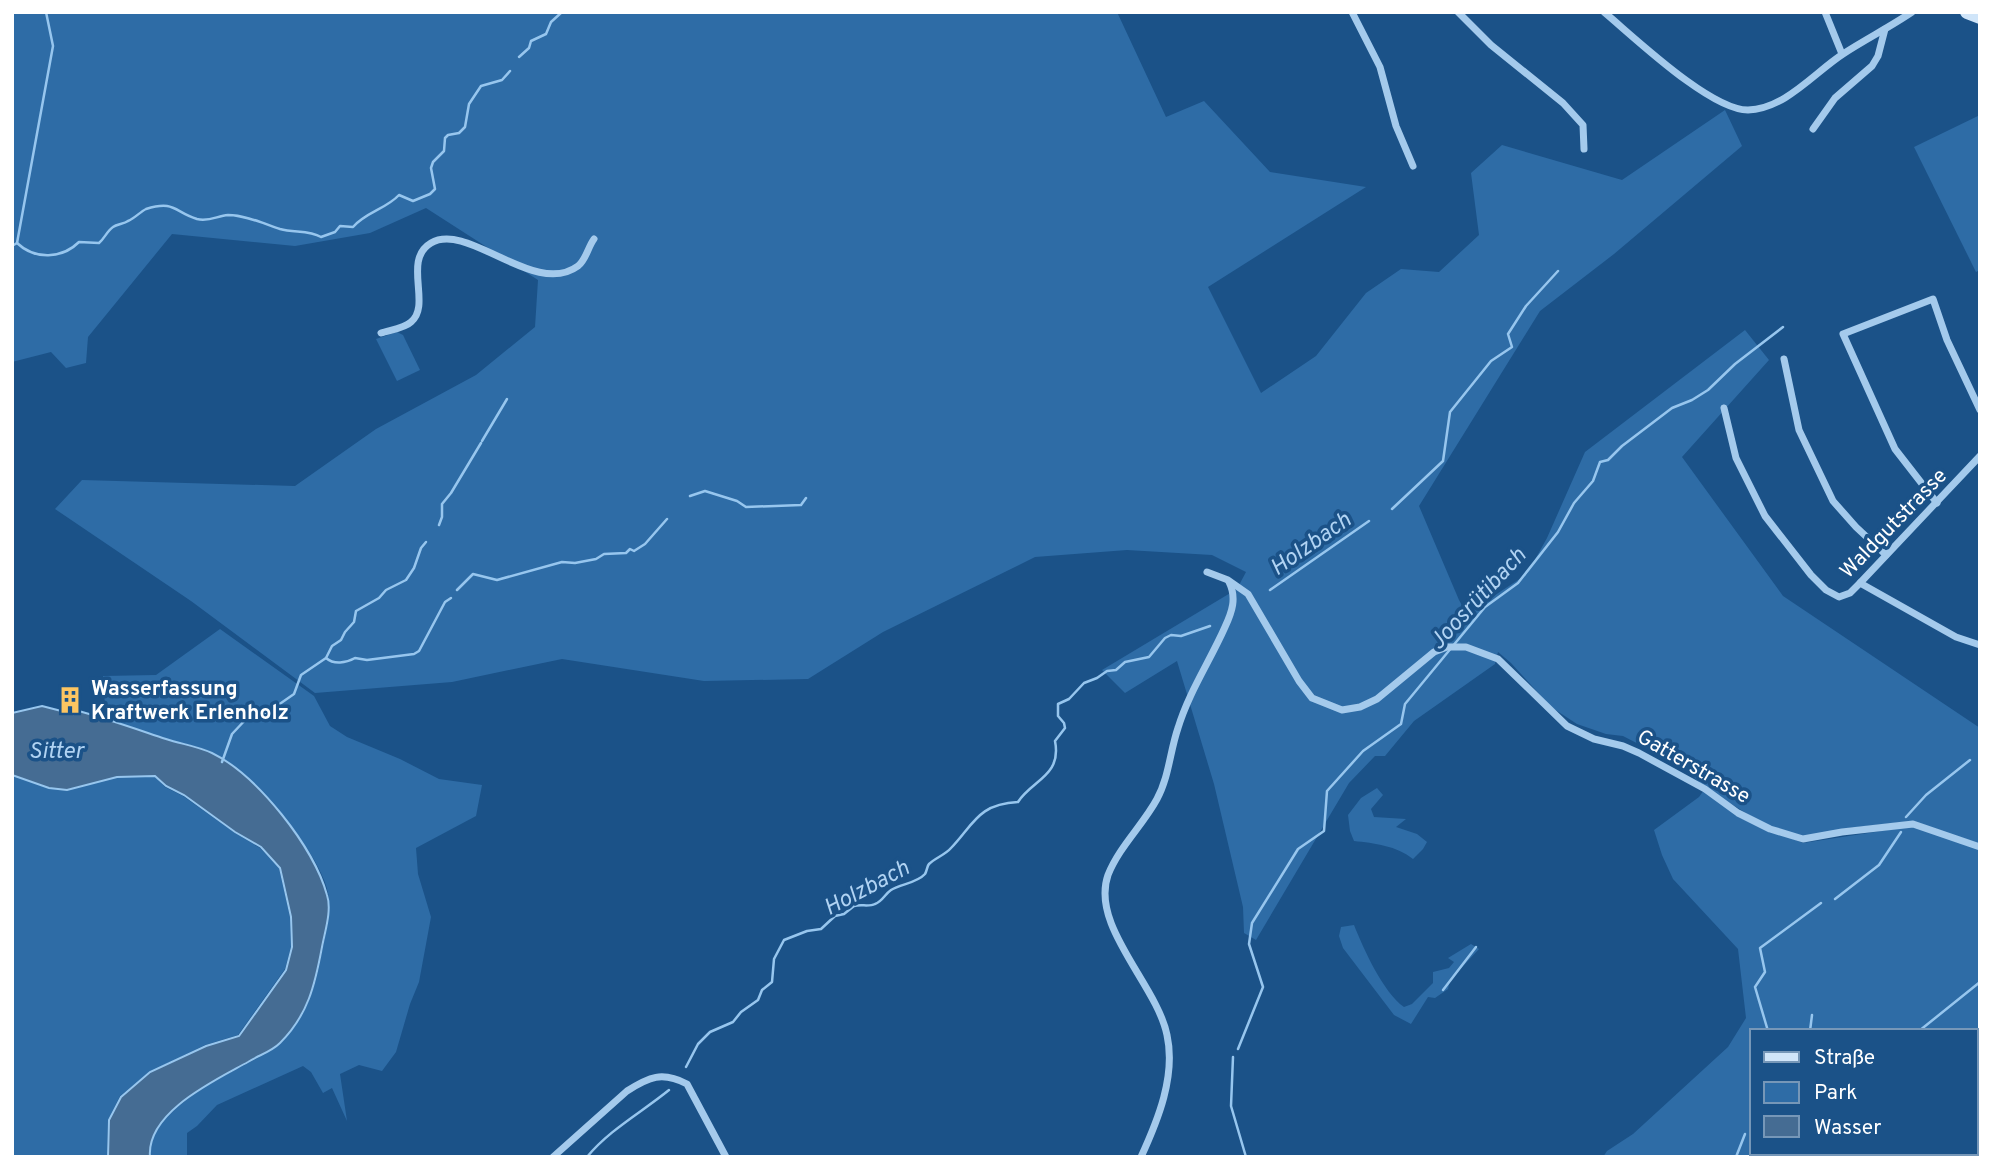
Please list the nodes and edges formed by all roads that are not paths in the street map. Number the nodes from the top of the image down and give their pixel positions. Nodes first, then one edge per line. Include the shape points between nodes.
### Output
1 (1352, 12) edge
2 (1458, 12) edge
3 (1604, 12) edge
4 (1825, 12) edge
5 (1912, 12) edge
6 (1967, 12) edge
7 (1980, 17) edge
8 (1885, 29) junction
9 (1842, 54) junction
10 (1813, 129) dead end
11 (1584, 149) dead end
12 (1413, 166) dead end
13 (594, 239) dead end
14 (381, 333) dead end
15 (1784, 359) dead end
16 (1724, 408) dead end
17 (1980, 410) edge
18 (1980, 456) edge
19 (1937, 503) junction
20 (1886, 555) junction
21 (1207, 572) dead end
22 (1228, 580) junction
23 (1860, 583) junction
24 (1980, 645) edge
25 (1980, 847) edge
26 (553, 1157) edge
27 (726, 1157) edge
28 (1141, 1157) edge

1 - 12 street via 1380,67
2 - 11 street via 1563,103 1583,125
3 - 9 street via 1698,88 1725,105 1747,110 1783,98
4 - 9 street
5 - 8 street
6 - 7 street
8 - 9 street
8 - 10 street via 1872,65 1835,99
13 - 14 street via 582,264 555,275 521,266 459,239 431,243 422,251 417,266 415,317 411,323
15 - 20 street via 1799,430 1833,501
16 - 23 street, Waldgutstrasse via 1736,458 1765,516 1826,590 1839,597
17 - 19 street via 1933,299 1843,334 1895,449
18 - 19 street, Waldgutstrasse
19 - 20 street, Waldgutstrasse
20 - 23 street, Waldgutstrasse
21 - 22 street, Gatterstrasse
22 - 25 street, Gatterstrasse via 1248,594 1312,698 1342,710 1377,699 1434,652 1466,647 1498,659 1567,726 1639,753 1770,829 1803,839 1913,824
22 - 28 street via 1234,598 1231,614 1192,691 1158,797 1116,859 1105,891 1111,921 1162,1014 1168,1037 1166,1089
23 - 24 street via 1956,637
26 - 27 street via 627,1091 660,1075 687,1084

